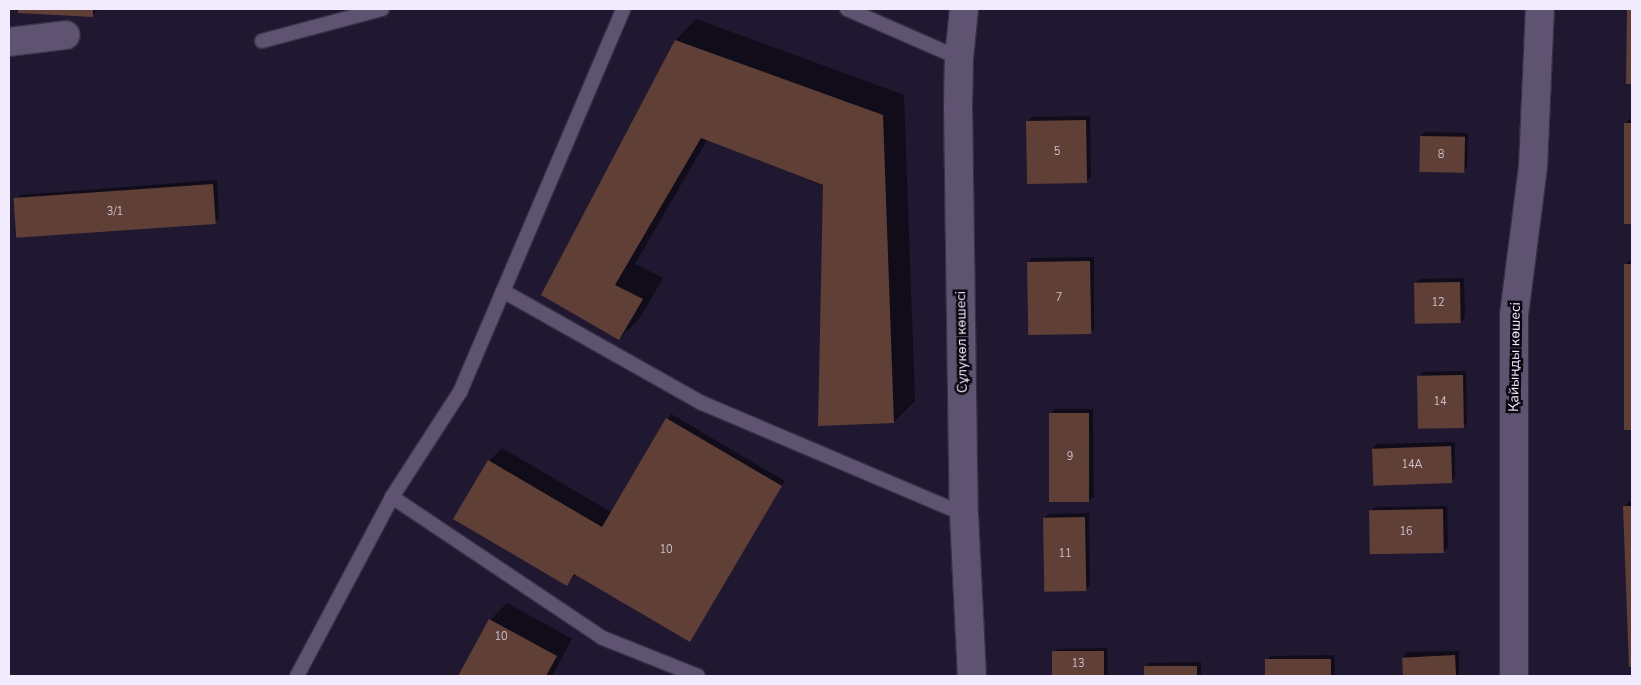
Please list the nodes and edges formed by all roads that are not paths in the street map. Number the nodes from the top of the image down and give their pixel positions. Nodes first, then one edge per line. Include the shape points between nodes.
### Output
1 (382, 9) edge
2 (623, 9) edge
3 (847, 9) edge
4 (964, 9) edge
5 (1540, 9) edge
6 (66, 35) dead end
7 (262, 41) dead end
8 (9, 42) edge
9 (958, 58) junction
10 (502, 291) junction
11 (392, 497) junction
12 (964, 514) junction
13 (298, 676) edge
14 (698, 676) edge
15 (972, 676) edge
16 (1514, 676) edge

1 - 7 lane
2 - 10 lane
3 - 9 lane
4 - 9 street, Сұлукөл көшесі
5 - 16 street, Қайыңды көшесі via 1533,166 1514,315
6 - 8 street
9 - 12 street, Сұлукөл көшесі
10 - 11 lane via 460,392
10 - 12 lane via 702,403
11 - 13 lane
11 - 14 lane via 603,638
12 - 15 street, Сұлукөл көшесі

